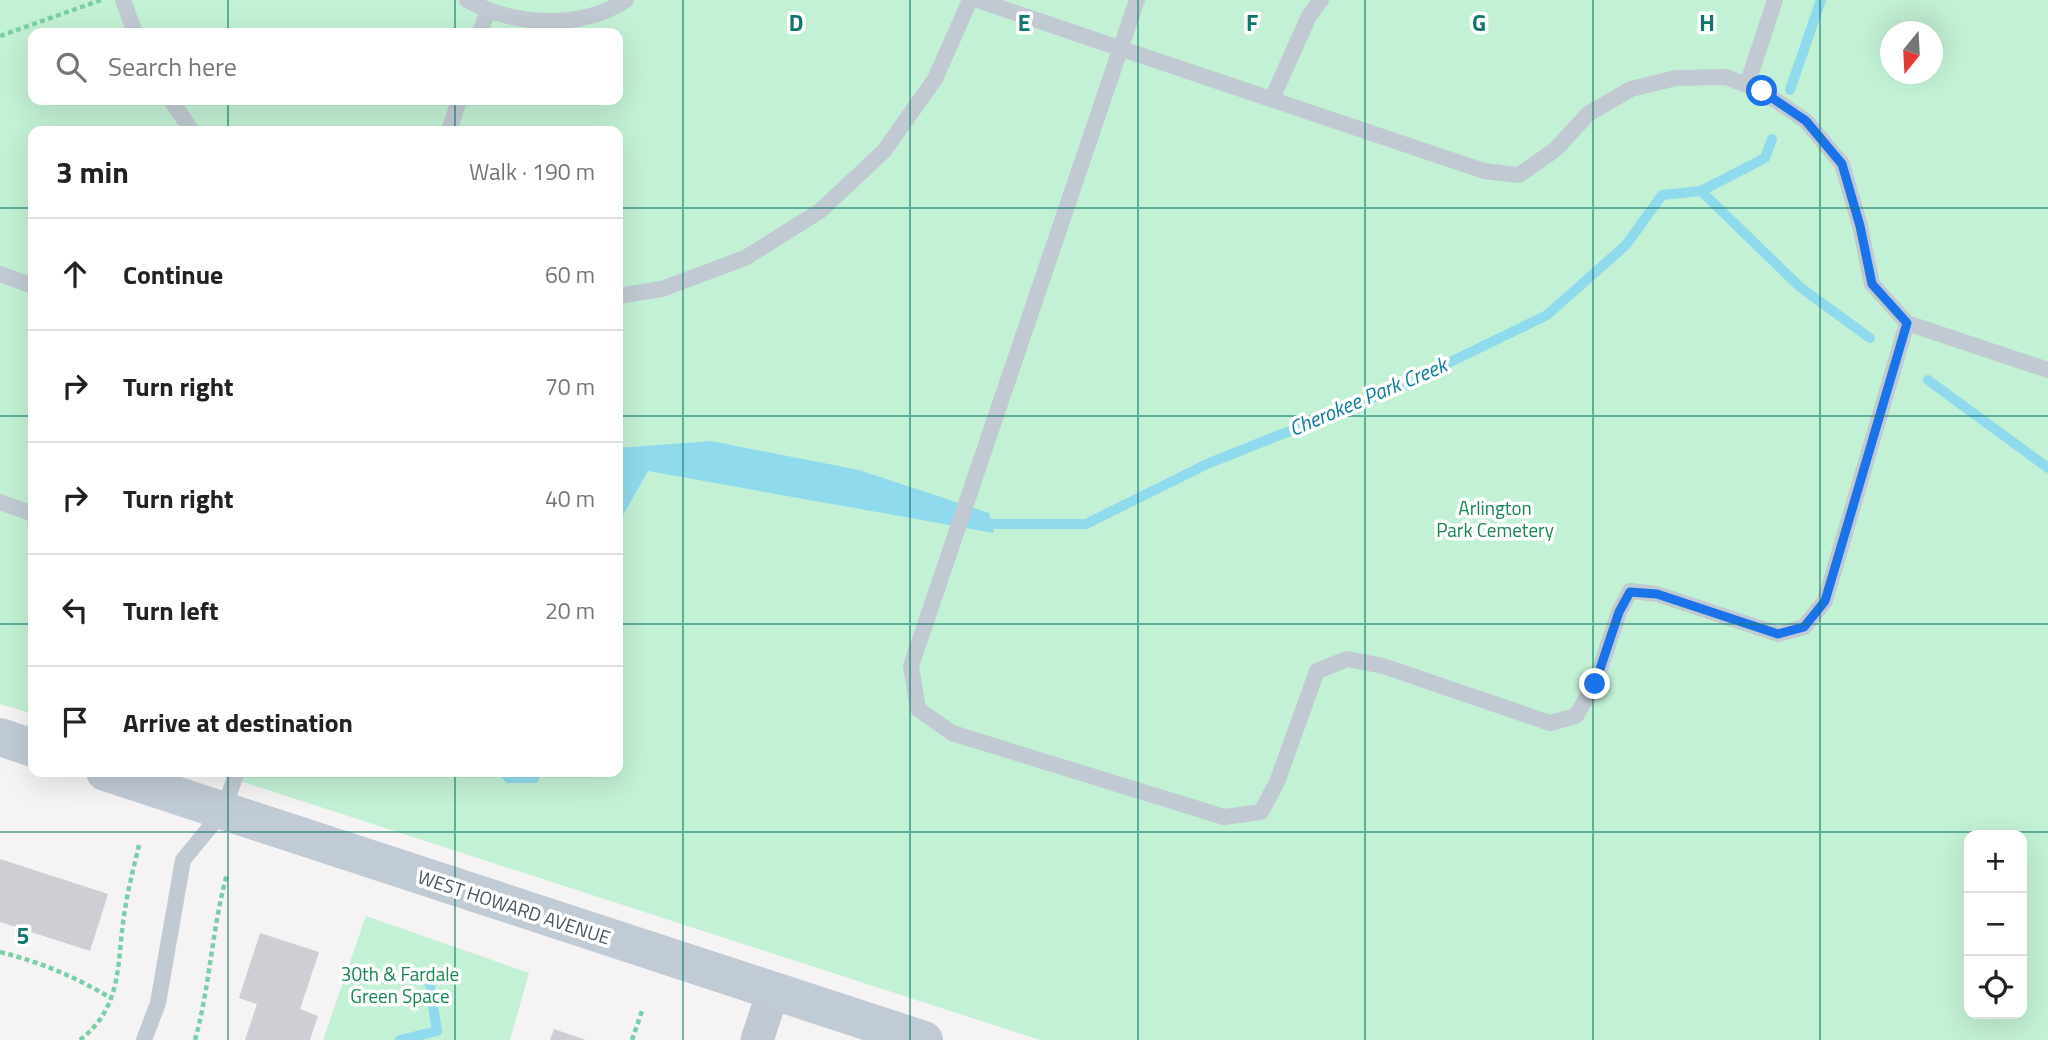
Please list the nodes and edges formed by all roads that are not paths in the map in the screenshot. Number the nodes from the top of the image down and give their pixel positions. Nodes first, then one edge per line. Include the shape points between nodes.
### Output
1 (123, 0) edge
2 (467, 0) edge
3 (626, 0) edge
4 (970, 0) edge
5 (977, 0) edge
6 (1137, 0) edge
7 (1321, 0) edge
8 (1775, 0) edge
9 (488, 11) junction
10 (133, 28) edge
11 (483, 28) edge
12 (1120, 48) junction
13 (1747, 85) junction
14 (1272, 99) junction
15 (175, 105) edge
16 (457, 105) edge
17 (189, 126) edge
18 (451, 126) edge
19 (0, 274) edge
20 (28, 284) edge
21 (623, 295) edge
22 (1907, 323) junction
23 (2048, 370) edge
24 (0, 502) edge
25 (28, 512) edge
26 (0, 737) edge
27 (28, 746) edge
28 (120, 777) edge
29 (235, 777) edge
30 (223, 811) junction
31 (773, 992) junction
32 (144, 1040) edge
33 (757, 1040) edge
34 (923, 1040) edge

1 - 10 lane
2 - 9 lane
3 - 9 lane via 575,19 531,21
4 - 21 lane via 935,79 884,151 820,211 745,258 662,289
5 - 12 lane
6 - 12 lane
7 - 14 lane via 1309,16
8 - 13 lane
9 - 11 lane
12 - 14 lane
12 - 22 lane via 911,666 918,709 952,733 1224,817 1261,812 1317,671 1347,659 1383,666 1550,723 1576,716 1595,684 1630,592 1657,594 1778,634 1804,627 1825,601
13 - 14 lane via 1726,77 1676,78 1631,89 1588,114 1556,149 1519,176 1484,171
13 - 22 lane via 1806,121 1842,164 1872,284
15 - 17 lane
16 - 18 lane
19 - 20 lane
22 - 23 lane
24 - 25 lane
26 - 27 street
28 - 30 street, WEST HOWARD AVENUE
29 - 30 lane
30 - 31 street, WEST HOWARD AVENUE
30 - 32 lane via 183,860 158,1003
31 - 33 street
31 - 34 street, WEST HOWARD AVENUE

